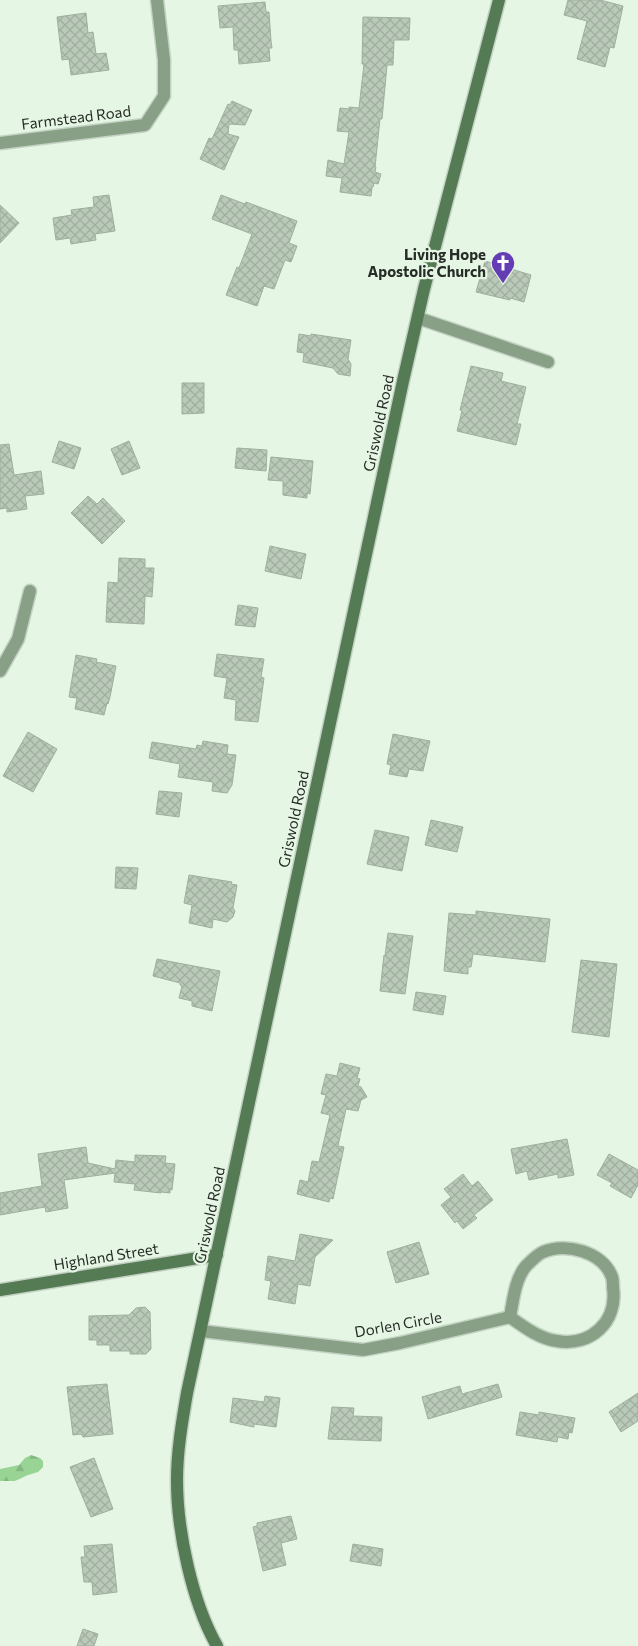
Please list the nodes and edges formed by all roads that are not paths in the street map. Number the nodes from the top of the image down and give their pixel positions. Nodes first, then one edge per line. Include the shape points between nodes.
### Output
1 (157, 0) edge
2 (499, 0) edge
3 (0, 143) edge
4 (418, 318) junction
5 (548, 362) dead end
6 (30, 591) dead end
7 (0, 670) edge
8 (217, 1255) junction
9 (0, 1290) edge
10 (510, 1317) junction
11 (201, 1331) junction
12 (218, 1646) edge

1 - 3 street, Farmstead Road via 164,60 164,96 145,125
2 - 4 street, Griswold Road
4 - 5 street
4 - 8 street, Griswold Road
6 - 7 street via 18,639
8 - 9 street, Highland Street
8 - 11 street, Griswold Road
10 - 10 street via 517,1284 525,1267 542,1252 558,1248 582,1250 599,1259 612,1276 614,1298 608,1320 595,1334 575,1343 555,1341 531,1332
10 - 11 street, Dorlen Circle via 362,1350
11 - 12 street, Griswold Road via 184,1410 177,1482 184,1546 192,1580

